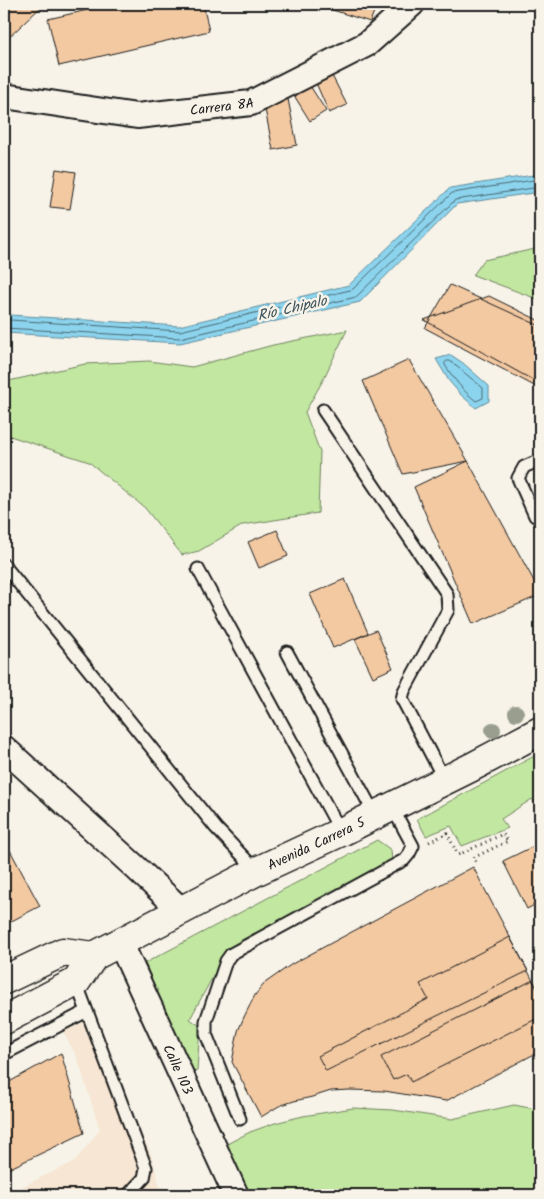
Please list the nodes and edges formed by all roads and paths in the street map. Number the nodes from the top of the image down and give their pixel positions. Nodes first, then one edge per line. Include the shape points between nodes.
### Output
1 (412, 4) edge
2 (4, 96) edge
3 (323, 410) dead end
4 (540, 460) edge
5 (540, 518) edge
6 (4, 565) edge
7 (198, 569) dead end
8 (287, 652) dead end
9 (540, 731) edge
10 (4, 748) edge
11 (445, 781) junction
12 (384, 811) junction
13 (341, 832) junction
14 (423, 846) dead end
15 (477, 864) dead end
16 (257, 871) junction
17 (181, 910) junction
18 (120, 942) junction
19 (94, 956) junction
20 (4, 980) edge
21 (76, 982) junction
22 (87, 1011) junction
23 (4, 1020) edge
24 (4, 1054) edge
25 (240, 1120) dead end
26 (128, 1195) edge
27 (236, 1195) edge

1 - 2 street, Carrera 8A via 367,44 251,103 137,116
3 - 11 lane via 447,594 448,610 402,699
4 - 5 lane via 524,467 518,478 535,516
6 - 16 lane via 216,828
7 - 13 lane
8 - 12 lane
9 - 11 main road, Avenida Carrera 5
10 - 17 street
11 - 12 main road, Avenida Carrera 5
12 - 13 main road, Avenida Carrera 5
12 - 25 lane via 413,846 404,860 231,954 226,961 206,1021 206,1034
13 - 16 main road, Avenida Carrera 5
14 - 15 path via 447,833 458,855 503,834 508,841 473,858
16 - 17 main road, Avenida Carrera 5
17 - 18 main road, Avenida Carrera 5
18 - 19 main road, Avenida Carrera 5
18 - 27 street, Calle 103
19 - 20 main road via 63,952
19 - 21 main road, Avenida Carrera 5
21 - 22 lane
21 - 23 main road, Avenida Carrera 5
22 - 24 lane
22 - 26 lane via 146,1168 144,1178

